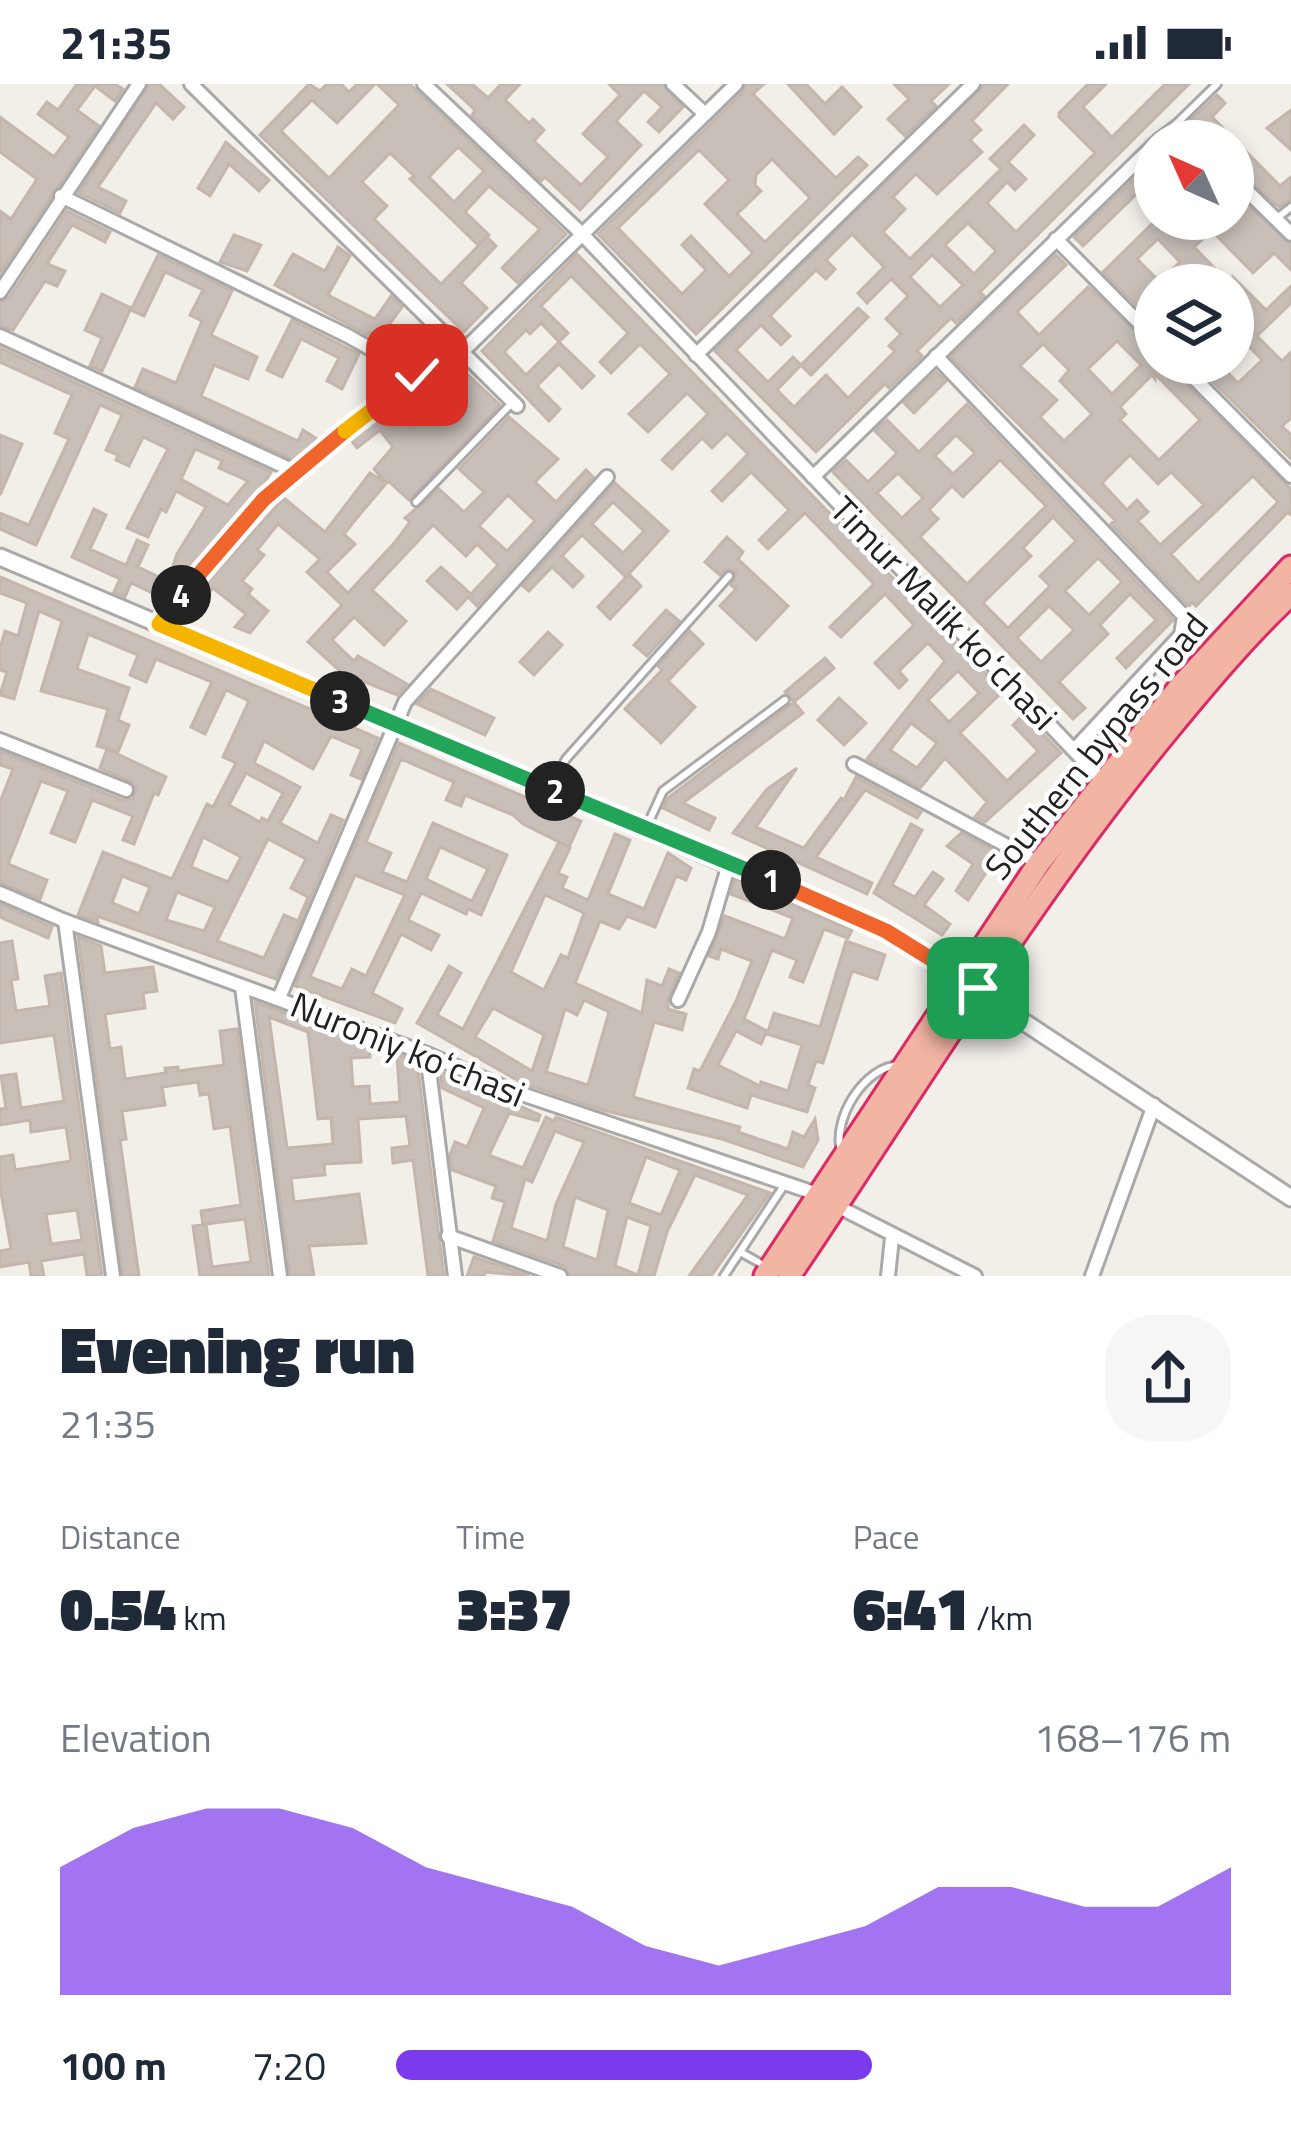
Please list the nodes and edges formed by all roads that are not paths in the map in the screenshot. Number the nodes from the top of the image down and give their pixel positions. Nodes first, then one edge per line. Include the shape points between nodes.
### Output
1 (140, 84) edge
2 (191, 84) edge
3 (424, 84) edge
4 (673, 84) edge
5 (736, 84) edge
6 (973, 84) edge
7 (1216, 84) edge
8 (705, 114) junction
9 (1179, 120) edge
10 (1134, 163) edge
11 (61, 196) junction
12 (1254, 198) edge
13 (1291, 207) edge
14 (1276, 219) junction
15 (1291, 234) edge
16 (583, 235) junction
17 (1056, 239) junction
18 (0, 292) edge
19 (1134, 318) edge
20 (0, 336) edge
21 (462, 352) junction
22 (697, 355) junction
23 (936, 356) junction
24 (417, 375) junction
25 (1200, 384) edge
26 (515, 404) joint
27 (294, 471) junction
28 (1291, 476) edge
29 (813, 477) junction
30 (607, 478) dead end
31 (416, 502) dead end
32 (0, 557) edge
33 (1291, 567) edge
34 (729, 576) dead end
35 (1291, 594) edge
36 (159, 624) junction
37 (784, 700) dead end
38 (394, 724) junction
39 (0, 740) edge
40 (1075, 749) junction
41 (854, 764) dead end
42 (1102, 781) junction
43 (550, 789) junction
44 (126, 790) dead end
45 (646, 829) junction
46 (1040, 863) junction
47 (729, 864) junction
48 (0, 893) edge
49 (65, 921) junction
50 (969, 982) junction
51 (242, 987) junction
52 (279, 998) junction
53 (678, 1000) dead end
54 (427, 1054) junction
55 (1154, 1105) junction
56 (785, 1184) junction
57 (1291, 1198) edge
58 (828, 1201) junction
59 (448, 1236) junction
60 (892, 1238) junction
61 (741, 1252) junction
62 (775, 1274) edge
63 (113, 1276) edge
64 (280, 1276) edge
65 (455, 1276) edge
66 (560, 1276) edge
67 (724, 1276) edge
68 (888, 1276) edge
69 (975, 1276) edge
70 (1092, 1276) edge

1 - 11 street
2 - 21 street
3 - 16 street, Timur Malik koʻchasi
4 - 8 street
5 - 8 street
6 - 22 street
7 - 9 lane
8 - 16 street
10 - 17 street, Timur Malik koʻchasi
11 - 18 street
11 - 24 street
12 - 14 street
13 - 14 lane
14 - 15 street
16 - 21 street
16 - 22 street, Timur Malik koʻchasi
17 - 19 street
17 - 23 street, Timur Malik koʻchasi
20 - 27 street
21 - 24 street
21 - 26 street
22 - 29 street, Timur Malik koʻchasi
23 - 29 street, Timur Malik koʻchasi
23 - 40 street, Timur Malik koʻchasi via 1184,616 1181,635
24 - 27 street
25 - 28 street
26 - 31 lane
27 - 36 street
29 - 40 street, Timur Malik koʻchasi
30 - 38 street via 425,675
32 - 36 street
33 - 42 highway, Southern bypass road
34 - 43 lane via 566,759
35 - 50 highway, Southern bypass road via 1199,693
36 - 38 street
37 - 45 lane via 663,791
38 - 43 street
38 - 52 street
39 - 44 street
40 - 42 street, Timur Malik koʻchasi
41 - 46 street
42 - 46 highway, Southern bypass road
43 - 45 street
45 - 47 street
46 - 50 highway, Southern bypass road
47 - 50 street via 886,931
47 - 53 street
48 - 49 street, Nuroniy koʻchasi
49 - 51 street, Nuroniy koʻchasi
49 - 63 street
50 - 55 street
50 - 58 highway, Southern bypass road
50 - 58 highway, Southern bypass road via 843,1159
51 - 52 street, Nuroniy koʻchasi
51 - 64 street
52 - 54 street, Nuroniy koʻchasi
54 - 56 street, Nuroniy koʻchasi
54 - 59 street
55 - 57 street
55 - 70 street
56 - 58 street, Nuroniy koʻchasi
56 - 61 lane
58 - 60 street, Nuroniy koʻchasi
58 - 62 highway, Southern bypass road
59 - 65 street
59 - 66 street
60 - 68 street
60 - 69 street, Nuroniy koʻchasi
61 - 62 lane
61 - 67 lane

